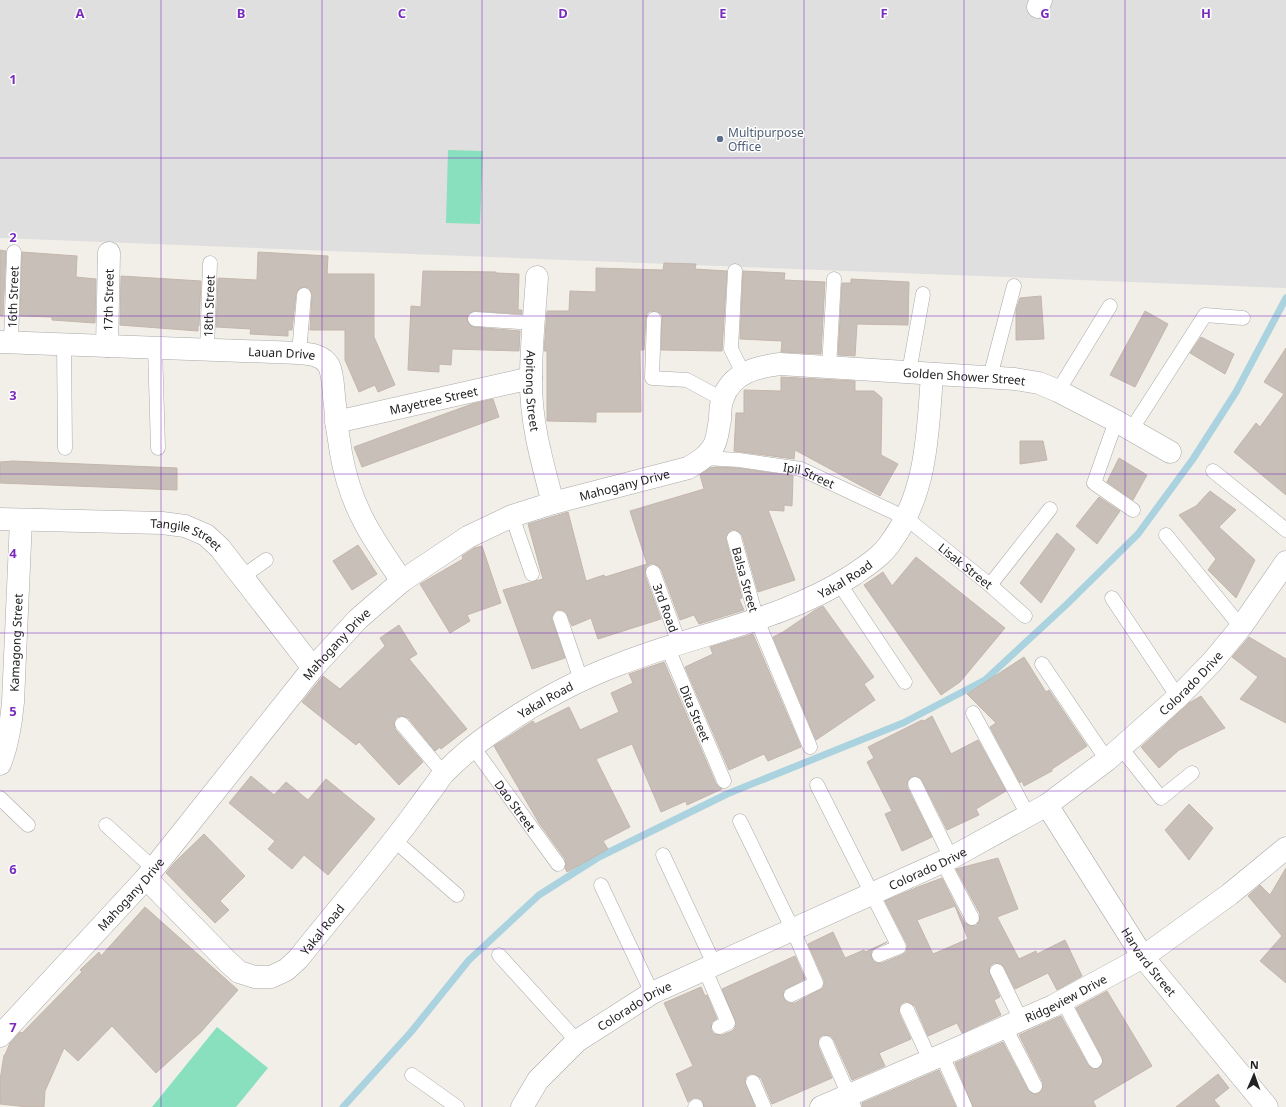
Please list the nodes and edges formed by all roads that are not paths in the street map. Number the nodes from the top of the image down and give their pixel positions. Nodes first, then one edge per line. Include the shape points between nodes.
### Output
1 (14, 252) dead end
2 (109, 253) dead end
3 (210, 263) dead end
4 (735, 271) dead end
5 (537, 277) dead end
6 (834, 279) dead end
7 (1014, 286) dead end
8 (923, 294) dead end
9 (304, 295) dead end
10 (1110, 306) dead end
11 (1242, 318) dead end
12 (475, 319) dead end
13 (654, 319) dead end
14 (534, 323) junction
15 (6, 342) edge
16 (64, 344) junction
17 (107, 346) junction
18 (155, 347) junction
19 (207, 350) junction
20 (299, 353) junction
21 (829, 367) junction
22 (910, 372) junction
23 (742, 373) junction
24 (932, 374) junction
25 (990, 377) junction
26 (531, 378) junction
27 (1058, 391) junction
28 (722, 399) junction
29 (336, 422) junction
30 (1124, 426) junction
31 (65, 448) dead end
32 (158, 448) dead end
33 (1170, 452) dead end
34 (705, 458) junction
35 (1212, 471) dead end
36 (553, 503) junction
37 (1050, 509) dead end
38 (1134, 510) dead end
39 (512, 516) junction
40 (906, 518) junction
41 (0, 519) edge
42 (21, 520) junction
43 (1286, 530) edge
44 (1166, 534) dead end
45 (734, 538) dead end
46 (266, 560) dead end
47 (1286, 562) edge
48 (653, 572) dead end
49 (532, 574) dead end
50 (243, 576) junction
51 (402, 581) junction
52 (839, 583) junction
53 (990, 585) junction
54 (1112, 598) dead end
55 (1025, 616) dead end
56 (560, 618) dead end
57 (757, 620) junction
58 (1241, 627) junction
59 (673, 645) junction
60 (1042, 664) dead end
61 (313, 668) junction
62 (581, 680) junction
63 (905, 682) dead end
64 (1178, 698) junction
65 (973, 713) dead end
66 (402, 724) dead end
67 (473, 747) junction
68 (810, 747) dead end
69 (1114, 754) junction
70 (0, 764) edge
71 (1192, 773) dead end
72 (444, 774) junction
73 (724, 781) dead end
74 (915, 784) dead end
75 (817, 785) dead end
76 (0, 798) edge
77 (1037, 810) junction
78 (740, 821) dead end
79 (106, 824) dead end
80 (28, 825) dead end
81 (394, 840) junction
82 (1286, 848) edge
83 (663, 855) dead end
84 (947, 860) junction
85 (558, 864) dead end
86 (150, 873) junction
87 (601, 885) dead end
88 (457, 895) dead end
89 (872, 895) junction
90 (972, 918) dead end
91 (793, 930) junction
92 (499, 955) dead end
93 (879, 955) dead end
94 (1142, 957) junction
95 (710, 968) junction
96 (997, 971) dead end
97 (652, 993) junction
98 (791, 995) dead end
99 (1063, 1001) junction
100 (907, 1010) dead end
101 (1013, 1024) junction
102 (719, 1027) dead end
103 (0, 1036) edge
104 (576, 1041) junction
105 (826, 1043) dead end
106 (936, 1058) junction
107 (1095, 1061) dead end
108 (412, 1075) dead end
109 (753, 1082) dead end
110 (1035, 1086) dead end
111 (852, 1101) edge
112 (1255, 1103) edge
113 (457, 1107) edge
114 (522, 1107) edge
115 (764, 1107) edge
116 (821, 1107) edge
117 (965, 1107) edge

1 - 15 lane, 16th Street
2 - 17 street, 17th Street
3 - 19 lane, 18th Street
4 - 23 lane via 731,348
5 - 14 street, Apitong Street
6 - 21 lane
7 - 25 lane
8 - 22 lane
9 - 20 lane
10 - 27 lane
11 - 30 lane via 1205,315
12 - 14 lane
13 - 28 lane via 652,378 687,380
14 - 26 street, Apitong Street
15 - 16 street, Lauan Drive
16 - 17 street, Lauan Drive
16 - 31 lane
17 - 18 street, Lauan Drive
18 - 19 street, Lauan Drive
18 - 32 lane
19 - 20 street, Lauan Drive
20 - 29 street, Lauan Drive via 323,359 329,366
21 - 22 street, Golden Shower Street
21 - 23 street, Golden Shower Street via 780,364
22 - 24 street, Golden Shower Street
23 - 28 street, Mahogany Drive via 731,384
24 - 25 street, Golden Shower Street
24 - 40 street, Yakal Road via 927,444 919,485
25 - 27 street, Golden Shower Street via 1039,383
26 - 29 street, Mayetree Street
26 - 36 street, Apitong Street via 537,438
27 - 30 street, Golden Shower Street
28 - 34 street, Mahogany Drive via 718,433
29 - 51 street, Lauan Drive via 346,480 358,513
30 - 33 street, Golden Shower Street
30 - 38 lane via 1094,483
34 - 36 street, Mahogany Drive via 688,468
34 - 40 lane, Ipil Street via 801,468
35 - 43 lane
36 - 39 street, Mahogany Drive
37 - 53 lane
39 - 49 lane
39 - 51 street, Mahogany Drive via 468,537
40 - 52 street, Yakal Road via 891,543 869,564
40 - 53 lane, Lisak Street
41 - 42 street, Tangile Street
42 - 50 street, Tangile Street via 162,523 185,526 206,534
42 - 70 street, Kamagong Street via 11,727
44 - 58 lane
45 - 57 lane, Balsa Street
46 - 50 lane
47 - 58 street, Colorado Drive
48 - 59 lane, 3rd Road
50 - 61 street, Tangile Street
51 - 61 street, Mahogany Drive via 358,619
52 - 57 street, Yakal Road via 796,605
52 - 63 lane
53 - 55 lane, Lisak Street
54 - 64 lane
56 - 62 lane
57 - 59 street, Yakal Road
57 - 68 lane, Balsa Street
58 - 64 street, Colorado Drive
59 - 62 street, Yakal Road
59 - 73 lane, Dita Street
60 - 69 lane
61 - 86 street, Mahogany Drive
62 - 67 street, Yakal Road via 537,704
64 - 69 street, Colorado Drive
65 - 77 lane
66 - 72 lane
67 - 72 street, Yakal Road
67 - 85 lane, Dao Street
69 - 71 lane via 1161,798
69 - 77 street, Colorado Drive
72 - 81 street, Yakal Road
74 - 84 lane
75 - 89 lane
76 - 80 lane
77 - 84 street, Colorado Drive
77 - 94 street, Harvard Street
78 - 91 lane
79 - 86 lane
81 - 86 street, Yakal Road via 298,959 286,970 272,977 255,977 239,972
81 - 88 lane
82 - 94 street, Ridgeview Drive via 1230,894
83 - 95 lane
84 - 89 street, Colorado Drive
84 - 90 lane
86 - 103 street, Mahogany Drive
87 - 97 lane
89 - 91 street, Colorado Drive
89 - 93 lane via 899,946
91 - 95 street, Colorado Drive
91 - 98 lane via 816,983
92 - 104 lane
94 - 99 street, Ridgeview Drive
94 - 112 street, Harvard Street
95 - 97 street, Colorado Drive
95 - 102 lane via 728,1023
96 - 101 lane
97 - 104 street, Colorado Drive
99 - 101 street, Ridgeview Drive
99 - 107 lane
100 - 106 lane
101 - 106 street, Ridgeview Drive
101 - 110 lane
104 - 114 street, Colorado Drive via 538,1080
105 - 111 lane
106 - 111 street, Ridgeview Drive
106 - 117 lane
108 - 113 lane
109 - 115 lane
111 - 116 street, Ridgeview Drive

